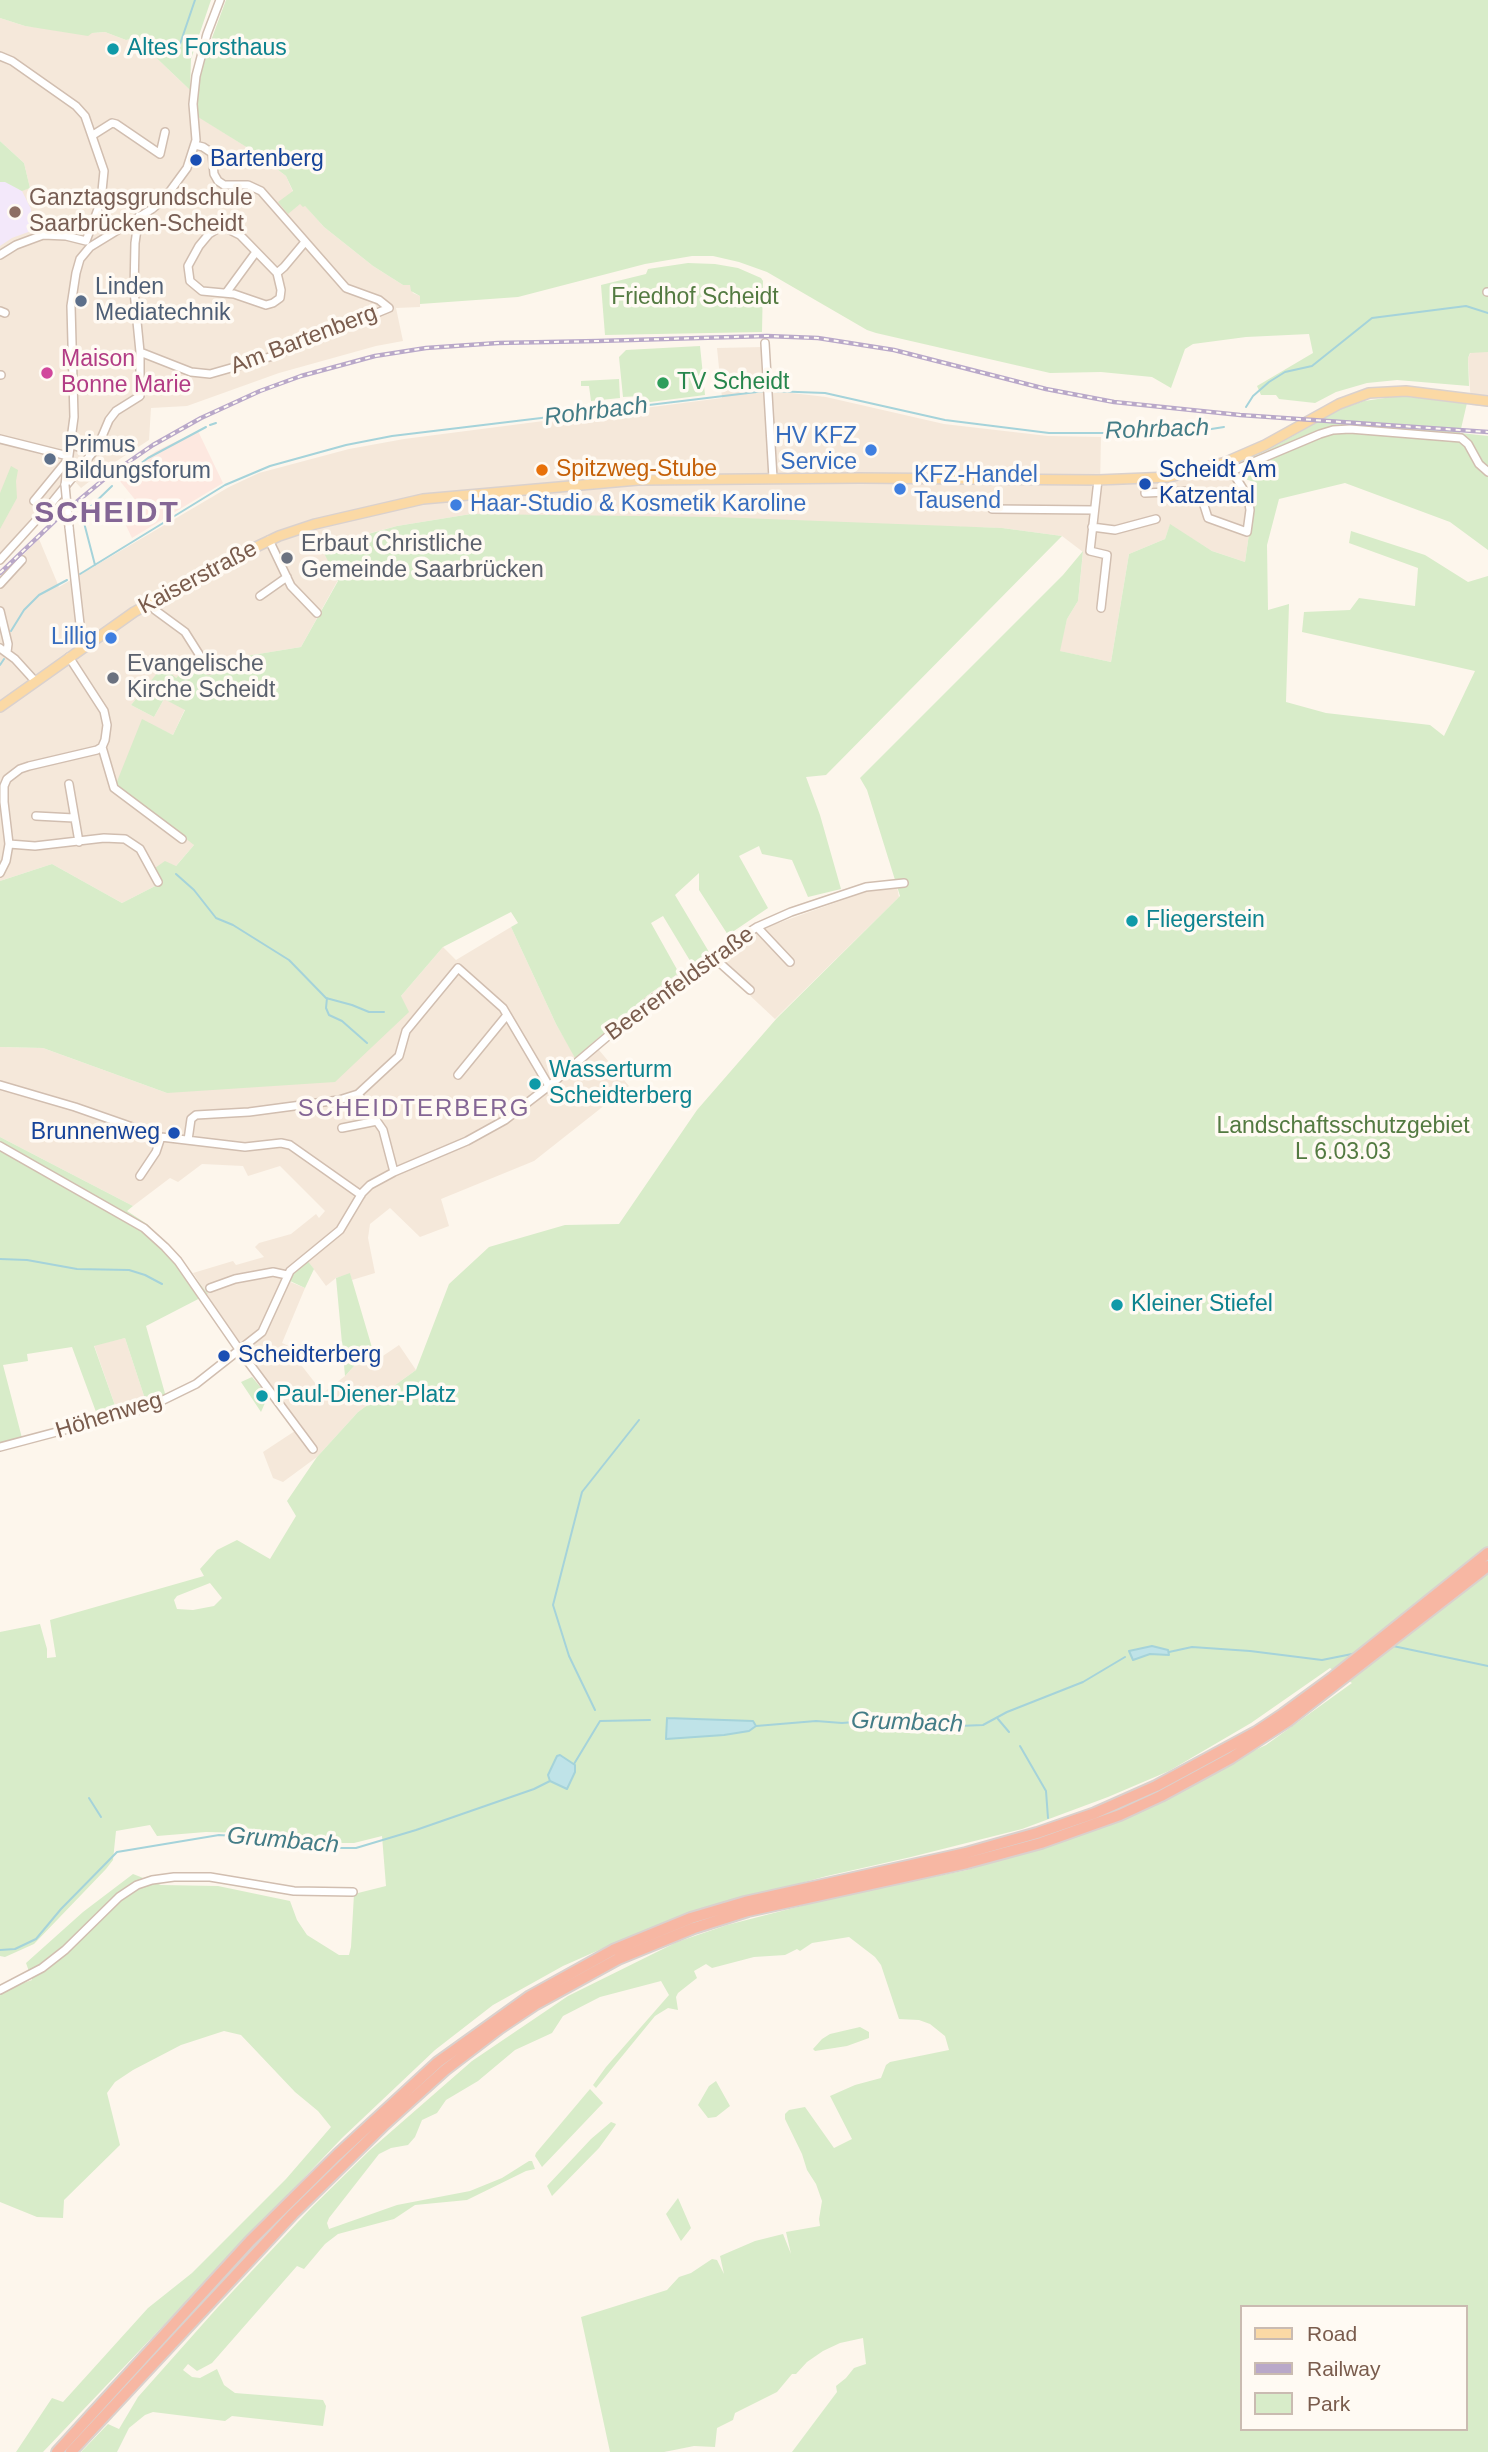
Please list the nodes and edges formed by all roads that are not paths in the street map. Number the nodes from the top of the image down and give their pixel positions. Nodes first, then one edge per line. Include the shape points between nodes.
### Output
1 (220, 0) edge
2 (0, 56) edge
3 (164, 132) dead end
4 (93, 135) junction
5 (195, 145) junction
6 (139, 216) junction
7 (305, 242) junction
8 (88, 244) junction
9 (256, 252) junction
10 (0, 255) edge
11 (277, 273) junction
12 (226, 293) junction
13 (765, 343) dead end
14 (140, 352) junction
15 (1484, 401) edge
16 (0, 439) edge
17 (70, 444) junction
18 (92, 452) junction
19 (67, 459) junction
20 (1226, 462) junction
21 (1232, 471) junction
22 (1488, 472) edge
23 (53, 478) junction
24 (773, 478) junction
25 (1098, 480) junction
26 (65, 482) junction
27 (1145, 493) dead end
28 (34, 501) dead end
29 (992, 509) dead end
30 (1094, 510) junction
31 (1156, 519) dead end
32 (1092, 527) junction
33 (269, 540) junction
34 (0, 559) edge
35 (22, 560) dead end
36 (287, 577) junction
37 (0, 584) edge
38 (260, 596) dead end
39 (149, 602) junction
40 (1101, 608) dead end
41 (0, 611) edge
42 (317, 614) dead end
43 (86, 645) junction
44 (3, 650) edge
45 (69, 657) junction
46 (209, 670) dead end
47 (36, 681) junction
48 (0, 707) edge
49 (102, 747) junction
50 (69, 784) dead end
51 (2, 802) edge
52 (36, 816) dead end
53 (74, 818) junction
54 (182, 839) dead end
55 (79, 842) junction
56 (9, 844) junction
57 (0, 873) edge
58 (158, 882) dead end
59 (904, 883) dead end
60 (757, 927) junction
61 (712, 956) junction
62 (790, 961) dead end
63 (750, 990) dead end
64 (507, 1015) junction
65 (458, 1075) dead end
66 (0, 1085) edge
67 (549, 1086) junction
68 (358, 1094) junction
69 (377, 1121) junction
70 (342, 1128) dead end
71 (161, 1137) junction
72 (188, 1140) junction
73 (0, 1146) edge
74 (394, 1172) junction
75 (140, 1176) dead end
76 (360, 1195) junction
77 (287, 1275) junction
78 (210, 1288) dead end
79 (238, 1349) junction
80 (0, 1447) edge
81 (313, 1449) dead end
82 (1488, 1553) edge
83 (1488, 1566) edge
84 (1452, 1587) junction
85 (1259, 1736) junction
86 (353, 1892) dead end
87 (0, 1990) edge
88 (57, 2452) edge
89 (71, 2452) edge

1 - 5 street via 196,76
2 - 4 street via 76,106
3 - 4 street via 160,154 116,124
4 - 8 street via 104,186
5 - 6 street via 175,186
5 - 7 street via 212,153 218,181 261,191
6 - 8 street
6 - 14 street via 134,291
7 - 11 street
7 - 14 street, Am Bartenberg via 346,288 388,308 273,356 210,374 191,372
8 - 10 street via 66,236 43,235
8 - 17 street via 72,297 75,401
9 - 11 street
9 - 12 street
9 - 12 street via 226,228 209,234 199,246 188,266 190,281 202,291
11 - 12 street via 280,298 273,303
13 - 24 street
14 - 18 street via 140,397 116,411
15 - 20 main road, Kaiserstraße via 1406,391 1369,393
16 - 19 street
17 - 18 street
17 - 19 street
18 - 34 street
19 - 23 street
19 - 26 street
20 - 21 street
20 - 25 main road, Kaiserstraße via 1170,477
21 - 22 street via 1320,434 1350,429 1461,438
21 - 27 street via 1248,497 1247,532 1208,518 1203,502 1191,491
23 - 26 street
23 - 28 street
24 - 25 main road, Kaiserstraße
24 - 33 main road, Kaiserstraße via 638,480 423,499 315,524
25 - 30 street
26 - 43 street, bridge via 80,633
29 - 30 street
30 - 32 street
31 - 32 street via 1115,530
32 - 40 street via 1090,551 1107,555
33 - 36 street
33 - 39 main road, Kaiserstraße
35 - 37 street
36 - 38 street
36 - 42 street
39 - 43 main road, Kaiserstraße
39 - 46 street via 181,628
41 - 44 street via 8,644
43 - 45 main road, Kaiserstraße
44 - 47 street
45 - 47 main road, Kaiserstraße
45 - 49 street via 104,711 107,729
47 - 48 main road, Kaiserstraße
49 - 51 street via 20,769 6,779
49 - 54 street via 114,788
50 - 53 street
51 - 56 street
52 - 53 street
53 - 55 street
55 - 56 street
55 - 58 street via 129,840 142,852
56 - 57 street
59 - 60 street, Beerenfeldstraße via 866,887
60 - 61 street, Beerenfeldstraße
60 - 62 street
61 - 63 street
61 - 67 street, Beerenfeldstraße via 648,1002
64 - 65 street
64 - 67 street
64 - 68 street via 458,968 406,1031 398,1056
66 - 71 street
67 - 74 street, Höhenweg via 505,1120
68 - 69 street
68 - 72 street via 249,1112 196,1115 191,1119
69 - 70 street
69 - 74 street via 388,1141
71 - 72 street
71 - 75 street
72 - 76 street via 245,1147 290,1145
73 - 79 street via 144,1227 178,1261
74 - 76 street, Höhenweg
76 - 77 street, Höhenweg via 341,1230
77 - 78 street via 260,1274
77 - 79 street, Höhenweg via 267,1326
79 - 80 street, Höhenweg via 196,1384 155,1404
79 - 81 street
82 - 84 highway
83 - 84 highway
84 - 85 highway via 1339,1683
85 - 88 highway via 1071,1821 966,1853 714,1911 641,1938 563,1976 459,2046 377,2117 250,2241
85 - 89 highway via 1161,1796 1120,1815 967,1863 748,1911 671,1936 568,1985 500,2028 385,2124 285,2223
86 - 87 street via 294,1891 210,1877 152,1880 119,1897 42,1968

